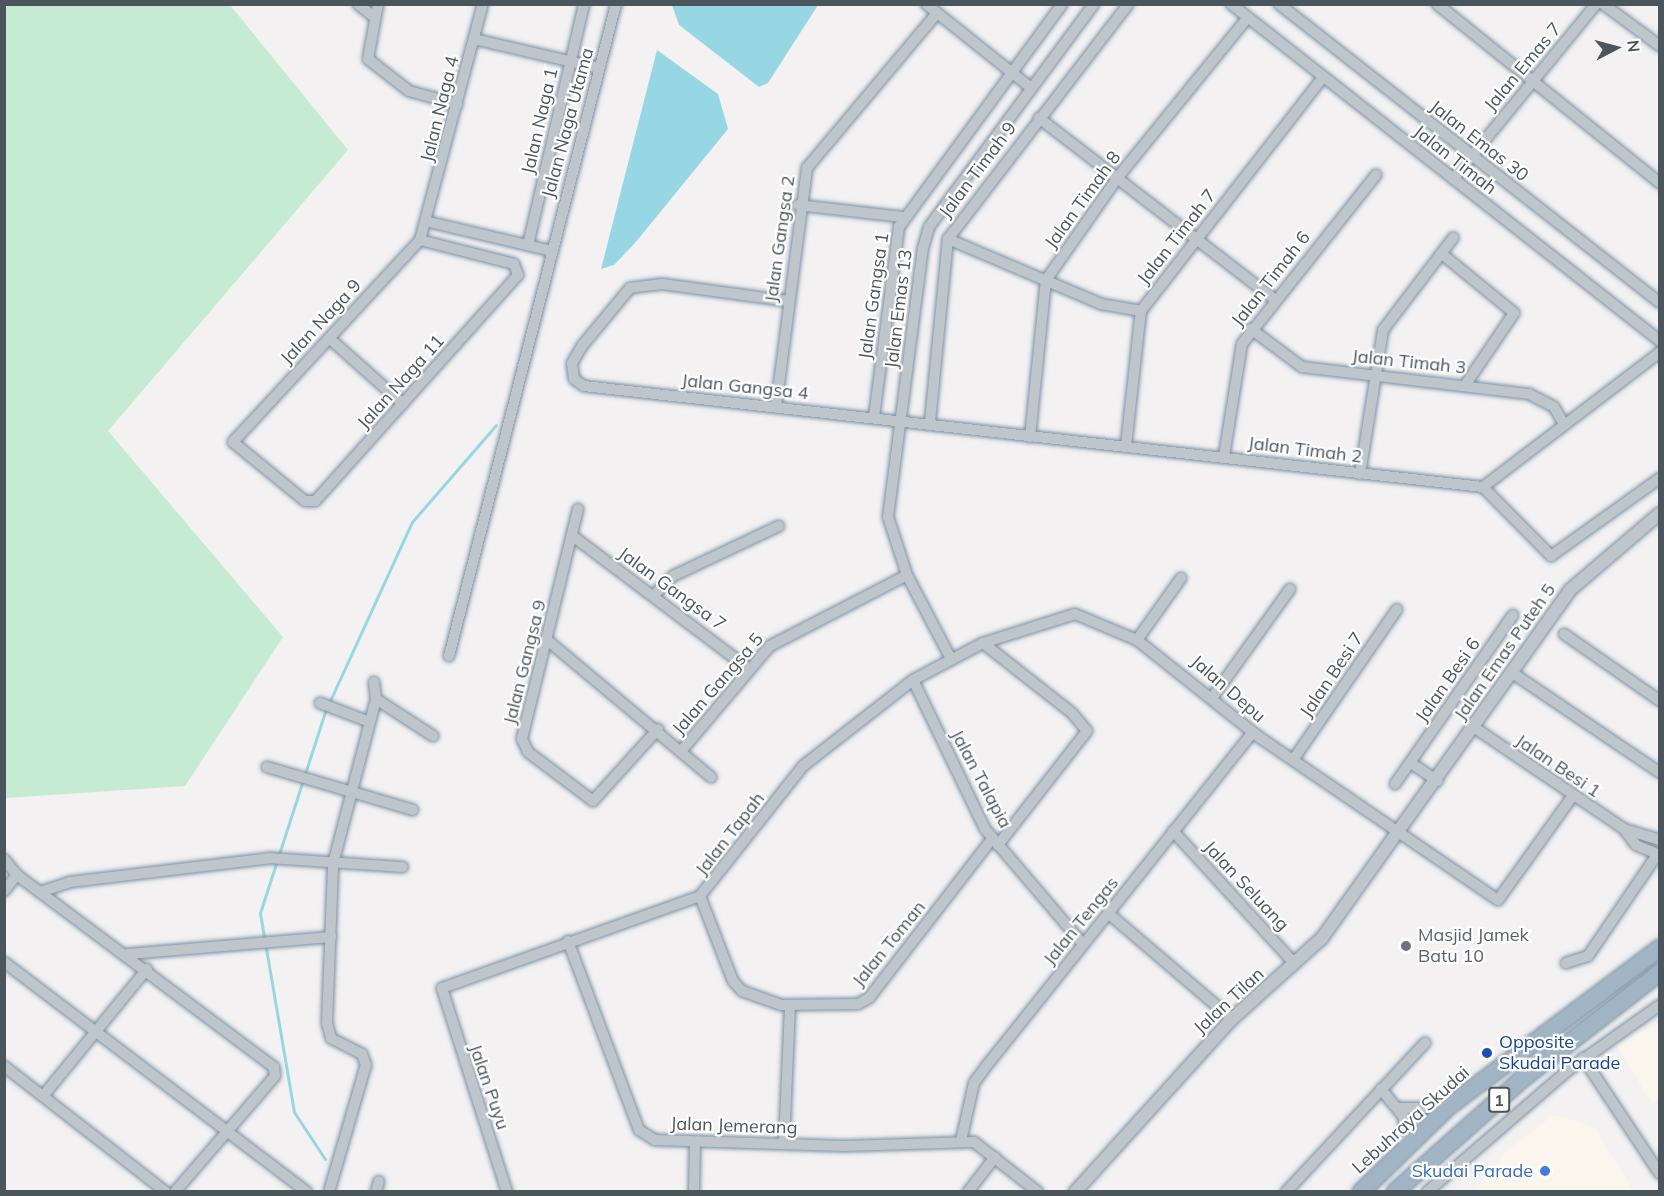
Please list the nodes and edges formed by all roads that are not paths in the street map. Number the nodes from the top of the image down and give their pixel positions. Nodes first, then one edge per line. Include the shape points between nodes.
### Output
1 (358, 4) edge
2 (378, 4) edge
3 (483, 4) edge
4 (584, 4) edge
5 (616, 4) edge
6 (926, 4) edge
7 (1062, 4) edge
8 (1094, 4) edge
9 (1128, 4) edge
10 (1231, 4) edge
11 (1278, 4) edge
12 (1437, 4) edge
13 (1596, 4) edge
14 (1603, 4) edge
15 (937, 13) junction
16 (375, 18) junction
17 (1247, 18) junction
18 (474, 39) junction
19 (1658, 43) edge
20 (570, 63) junction
21 (599, 68) junction
22 (1011, 72) junction
23 (1323, 77) junction
24 (1531, 79) junction
25 (1030, 87) junction
26 (457, 104) junction
27 (1039, 118) junction
28 (1470, 155) junction
29 (1376, 175) dead end
30 (1118, 177) junction
31 (1453, 179) junction
32 (1659, 183) edge
33 (798, 205) junction
34 (904, 217) junction
35 (429, 222) junction
36 (1453, 238) dead end
37 (948, 239) junction
38 (420, 240) junction
39 (1196, 241) junction
40 (528, 245) junction
41 (552, 251) junction
42 (1442, 254) junction
43 (1046, 280) junction
44 (788, 300) junction
45 (1275, 300) junction
46 (1659, 303) edge
47 (1141, 311) junction
48 (1251, 329) junction
49 (329, 338) junction
50 (1659, 341) edge
51 (1659, 352) edge
52 (1373, 375) junction
53 (1466, 384) junction
54 (403, 404) junction
55 (776, 407) junction
56 (874, 417) junction
57 (902, 419) junction
58 (930, 422) junction
59 (1564, 423) junction
60 (1030, 437) junction
61 (1126, 446) junction
62 (1224, 456) junction
63 (1360, 474) junction
64 (1659, 478) edge
65 (1484, 487) junction
66 (311, 502) joint
67 (578, 509) dead end
68 (1659, 513) edge
69 (779, 526) dead end
70 (574, 537) junction
71 (907, 574) junction
72 (1181, 578) dead end
73 (1290, 589) dead end
74 (653, 596) junction
75 (1397, 609) dead end
76 (1513, 615) dead end
77 (1564, 634) dead end
78 (1137, 639) junction
79 (547, 640) junction
80 (983, 643) junction
81 (449, 656) dead end
82 (950, 657) junction
83 (749, 669) junction
84 (1514, 674) junction
85 (913, 680) junction
86 (374, 682) dead end
87 (1212, 698) junction
88 (376, 699) junction
89 (1659, 701) edge
90 (326, 705) dead end
91 (370, 723) junction
92 (1475, 728) junction
93 (658, 729) junction
94 (1252, 732) junction
95 (432, 736) dead end
96 (682, 750) junction
97 (1293, 760) junction
98 (1411, 763) junction
99 (267, 768) dead end
100 (1659, 773) edge
101 (711, 777) dead end
102 (1438, 781) junction
103 (1395, 784) dead end
104 (350, 790) junction
105 (1572, 797) junction
106 (413, 810) dead end
107 (1624, 829) junction
108 (1173, 831) junction
109 (1400, 831) junction
110 (1659, 840) edge
111 (995, 842) junction
112 (1658, 855) edge
113 (4, 859) edge
114 (333, 864) junction
115 (403, 867) dead end
116 (17, 875) junction
117 (4, 891) edge
118 (40, 892) junction
119 (699, 896) junction
120 (1108, 913) junction
121 (331, 937) junction
122 (568, 941) junction
123 (1083, 944) junction
124 (1659, 948) edge
125 (128, 954) junction
126 (4, 962) edge
127 (1566, 963) dead end
128 (1295, 964) junction
129 (147, 969) junction
130 (1659, 972) edge
131 (440, 992) joint
132 (1659, 1005) edge
133 (790, 1006) junction
134 (1232, 1019) junction
135 (96, 1034) junction
136 (1425, 1042) dead end
137 (1583, 1058) junction
138 (4, 1066) edge
139 (1381, 1089) junction
140 (43, 1096) junction
141 (1448, 1107) junction
142 (1399, 1108) junction
143 (225, 1131) junction
144 (961, 1141) junction
145 (695, 1142) junction
146 (784, 1144) junction
147 (1404, 1149) junction
148 (995, 1157) junction
149 (1659, 1174) edge
150 (166, 1191) edge
151 (175, 1191) edge
152 (307, 1191) edge
153 (329, 1191) edge
154 (507, 1191) edge
155 (694, 1191) edge
156 (968, 1191) edge
157 (1038, 1191) edge
158 (1075, 1191) edge
159 (1286, 1191) edge
160 (1361, 1191) edge
161 (1395, 1191) edge
162 (1427, 1191) edge

1 - 16 street
2 - 16 street
3 - 18 street, Jalan Naga 4
4 - 20 street, Jalan Naga 1
5 - 21 street, Jalan Naga Utama
6 - 15 street
7 - 22 street, Jalan Gangsa 1
8 - 25 street, Jalan Emas 13
9 - 27 street, Jalan Timah 9
10 - 17 street, Jalan Timah
11 - 28 street, Jalan Emas 30
12 - 24 street
13 - 24 street, Jalan Emas 7
14 - 19 street
15 - 22 street
15 - 33 street, Jalan Gangsa 2 via 807,168
16 - 26 street via 368,59 409,91
17 - 23 street, Jalan Timah
17 - 30 street, Jalan Timah 8
18 - 20 street
18 - 26 street, Jalan Naga 4
20 - 21 street
20 - 40 street, Jalan Naga 1
21 - 41 street, Jalan Naga Utama
22 - 25 street
22 - 34 street, Jalan Gangsa 1
23 - 31 street, Jalan Timah
23 - 39 street, Jalan Timah 7
24 - 28 street, Jalan Emas 7
24 - 32 street
25 - 57 street, Jalan Emas 13 via 926,237
26 - 35 street, Jalan Naga 4
27 - 30 street
27 - 37 street, Jalan Timah 9
28 - 31 street, Jalan Emas 7
28 - 46 street, Jalan Emas 30
29 - 45 street, Jalan Timah 6
30 - 39 street
30 - 43 street, Jalan Timah 8
31 - 50 street, Jalan Timah
33 - 34 street
33 - 44 street, Jalan Gangsa 2
34 - 56 street, Jalan Gangsa 1
35 - 38 street, Jalan Naga 9
35 - 40 street
36 - 42 street
37 - 43 street
37 - 58 street, Jalan Timah 9
38 - 49 street, Jalan Naga 9
38 - 54 street, Jalan Naga 11 via 514,264 514,282
39 - 45 street
39 - 47 street, Jalan Timah 7
40 - 41 street
41 - 81 street, Jalan Naga Utama via 505,452
42 - 52 street via 1383,330
42 - 53 street via 1511,307 1513,320
43 - 47 street via 1101,304
43 - 60 street, Jalan Timah 8
44 - 55 street, Jalan Gangsa 2
44 - 55 street, Jalan Gangsa 4 via 662,284 630,288 572,363 573,379 584,386
45 - 48 street, Jalan Timah 6
47 - 61 street, Jalan Timah 7
48 - 52 street, Jalan Timah 3 via 1302,367
48 - 62 street, Jalan Timah 6 via 1236,360
49 - 54 street
49 - 66 street, Jalan Naga 9 via 233,442
51 - 59 street
52 - 53 street, Jalan Timah 3
52 - 63 street
53 - 59 street, Jalan Timah 3 via 1544,399
54 - 66 street, Jalan Naga 11
55 - 56 street, Jalan Gangsa 4
56 - 57 street, Jalan Gangsa 4
57 - 58 street, Jalan Timah 2
57 - 71 street, Jalan Emas 13 via 888,517
58 - 60 street, Jalan Timah 2
59 - 65 street
60 - 61 street, Jalan Timah 2
61 - 62 street, Jalan Timah 2
62 - 63 street, Jalan Timah 2
63 - 65 street, Jalan Timah 2
64 - 65 street via 1551,556
67 - 70 street, Jalan Gangsa 9
68 - 84 street, Jalan Emas Puteh 5 via 1570,590
69 - 74 street via 674,576
70 - 74 street, Jalan Gangsa 7
70 - 79 street, Jalan Gangsa 9
71 - 82 street, Jalan Emas 13
71 - 83 street, Jalan Gangsa 5 via 786,635
72 - 78 street
73 - 87 street
74 - 83 street, Jalan Gangsa 7
75 - 97 street, Jalan Besi 7
76 - 98 street, Jalan Besi 6
77 - 89 street
78 - 80 street, Jalan Depu via 1075,614
78 - 87 street, Jalan Depu
79 - 93 street
79 - 93 street, Jalan Gangsa 9 via 522,739 547,768 593,801
80 - 82 street, Jalan Depu
80 - 111 street, Jalan Talapia via 1084,724 1087,735
82 - 85 street, Jalan Depu
83 - 96 street, Jalan Gangsa 5
84 - 92 street, Jalan Emas Puteh 5
84 - 100 street
85 - 111 street, Jalan Talapia
85 - 119 street, Jalan Tapah via 803,766
86 - 88 street
87 - 94 street, Jalan Depu
88 - 91 street
88 - 95 street
90 - 91 street
91 - 104 street
92 - 102 street, Jalan Emas Puteh 5
92 - 105 street, Jalan Besi 1
93 - 96 street
94 - 97 street, Jalan Depu
94 - 108 street, Jalan Tengas
96 - 101 street
97 - 109 street, Jalan Depu
98 - 102 street
98 - 103 street, Jalan Besi 6
99 - 104 street
102 - 109 street, Jalan Emas Puteh 5
104 - 106 street
104 - 114 street
105 - 107 street, Jalan Besi 1
105 - 109 street, Jalan Depu via 1498,900
107 - 110 street, Jalan Besi 1
107 - 112 street, Jalan Besi 1 via 1636,845
108 - 120 street, Jalan Tengas
108 - 128 street, Jalan Seluang
109 - 128 street, Jalan Tilan via 1322,938
111 - 123 street
111 - 133 street, Jalan Toman via 869,998 858,1004
112 - 127 street via 1588,956
113 - 116 street
114 - 115 street
114 - 118 street via 270,858 70,882
114 - 121 street
116 - 117 street
116 - 118 street
118 - 125 street
119 - 122 street, Jalan Tapah
119 - 133 street, Jalan Toman via 734,981 752,996
120 - 123 street, Jalan Tengas
120 - 134 street
121 - 125 street
121 - 153 street via 327,1023 331,1038 362,1054 366,1065
122 - 131 street, Jalan Tapah via 447,984
122 - 145 street, Jalan Jemerang via 639,1130 655,1140
123 - 144 street, Jalan Tengas via 974,1083
124 - 141 highway, Lebuhraya Skudai / 1
125 - 129 street
126 - 135 street
128 - 134 street, Jalan Tilan
129 - 135 street
129 - 143 street via 274,1067 275,1076
130 - 161 highway, 1 via 1521,1080
131 - 154 street, Jalan Puyu
132 - 137 street
133 - 146 street
134 - 158 street, Jalan Tilan
135 - 140 street
135 - 143 street
136 - 139 street
137 - 149 street
137 - 162 street
138 - 140 street
139 - 142 street
139 - 159 street
140 - 150 street
141 - 142 street
141 - 147 highway, Lebuhraya Skudai / 1
142 - 147 street via 1404,1118
143 - 151 street
143 - 152 street
144 - 146 street, Jalan Jemerang
144 - 148 street via 974,1142
145 - 146 street, Jalan Jemerang
145 - 155 street
147 - 160 highway, Lebuhraya Skudai / 1
148 - 156 street
148 - 157 street

